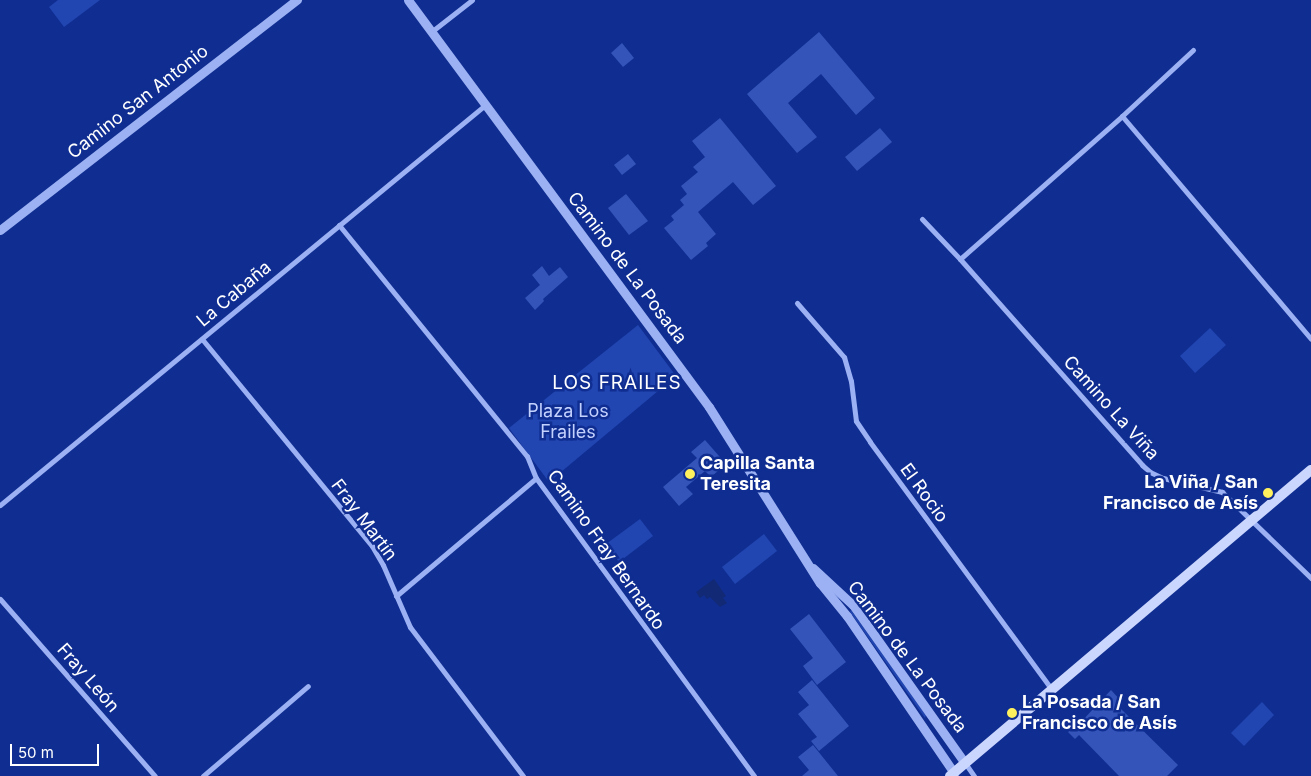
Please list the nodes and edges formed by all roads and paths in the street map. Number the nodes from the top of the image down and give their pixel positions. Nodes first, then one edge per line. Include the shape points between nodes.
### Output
1 (297, 0) edge
2 (408, 0) edge
3 (472, 0) edge
4 (431, 32) junction
5 (1193, 50) dead end
6 (486, 105) junction
7 (1122, 116) junction
8 (922, 219) dead end
9 (339, 225) junction
10 (0, 230) edge
11 (960, 259) junction
12 (797, 304) dead end
13 (202, 339) junction
14 (1311, 339) edge
15 (1311, 470) edge
16 (536, 478) junction
17 (0, 506) edge
18 (1252, 520) junction
19 (807, 563) junction
20 (1311, 578) edge
21 (396, 596) junction
22 (0, 599) edge
23 (308, 686) dead end
24 (1052, 690) junction
25 (927, 707) junction
26 (914, 716) junction
27 (965, 763) junction
28 (953, 775) edge
29 (155, 776) edge
30 (203, 776) edge
31 (523, 776) edge
32 (754, 776) edge
33 (974, 776) edge

1 - 10 street, Camino San Antonio
2 - 4 street, Camino de La Posada
3 - 4 street
4 - 6 street, Camino de La Posada
5 - 7 street
6 - 9 street, La Cabaña
6 - 19 street, Camino de La Posada via 710,407
7 - 11 street
7 - 14 street
8 - 11 street, Camino La Viña
9 - 13 street, La Cabaña
9 - 16 street, Camino Fray Bernardo via 527,456
11 - 18 street, Camino La Viña via 1142,465 1163,478 1222,492
12 - 24 street, El Rocio via 844,357 850,375 856,422
13 - 17 street, La Cabaña
13 - 21 street, Fray Martín via 372,546
15 - 18 main road
16 - 21 street
16 - 32 street, Camino Fray Bernardo
18 - 20 street, Camino La Viña
18 - 24 main road
19 - 25 street, Camino de La Posada via 853,605
19 - 26 street, Camino de La Posada
21 - 31 street, Fray Martín via 417,638
22 - 29 street, Fray León
23 - 30 street
24 - 27 main road
25 - 26 street
25 - 27 street, Camino de La Posada
26 - 28 street, Camino de La Posada
27 - 28 main road
27 - 33 street, Camino de La Posada

